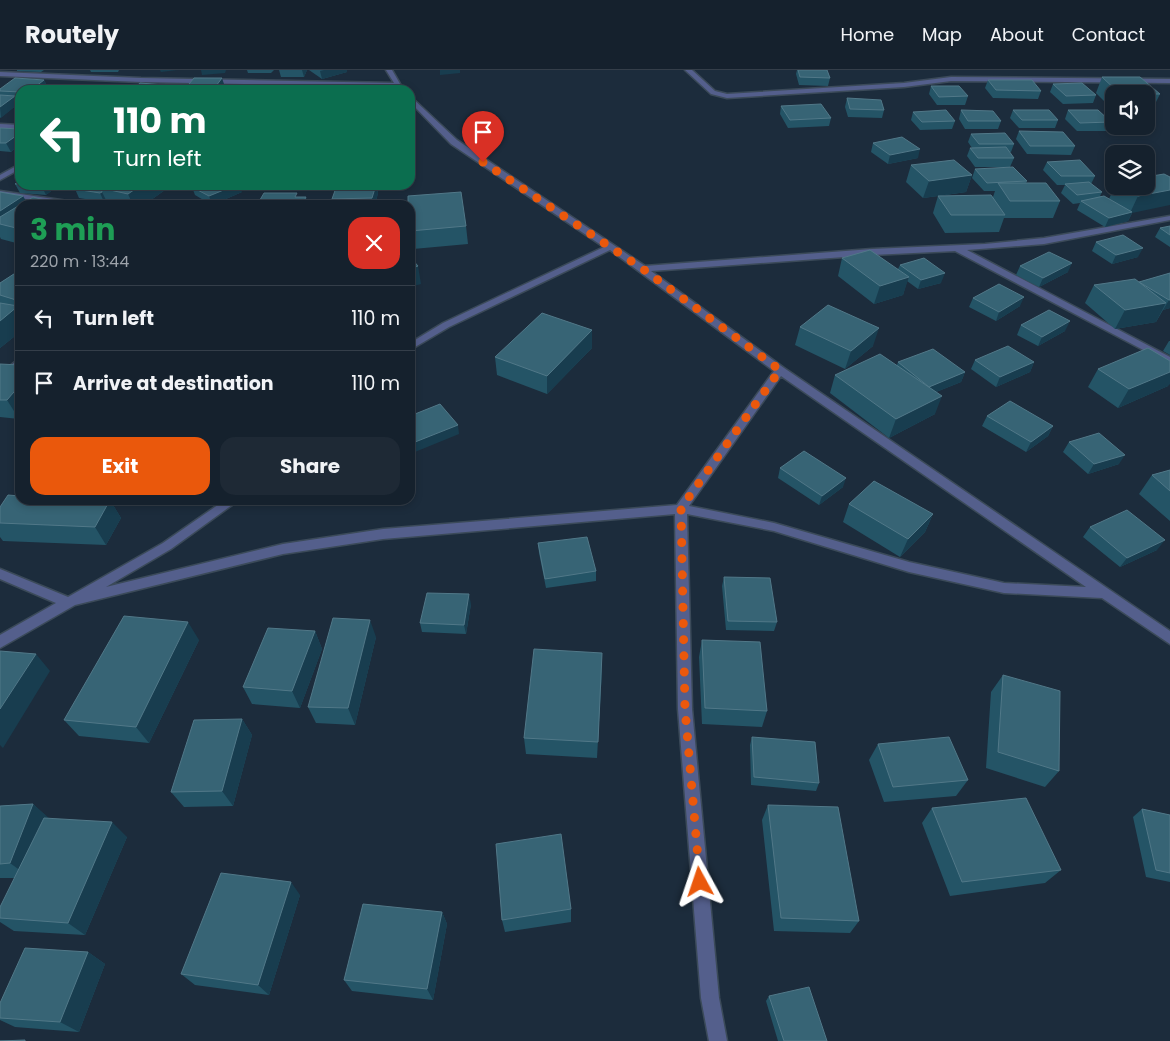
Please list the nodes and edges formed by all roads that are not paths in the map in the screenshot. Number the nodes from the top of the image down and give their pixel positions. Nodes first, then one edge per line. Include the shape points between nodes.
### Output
1 (389, 70) edge
2 (688, 70) edge
3 (940, 70) edge
4 (0, 74) edge
5 (951, 79) junction
6 (141, 80) junction
7 (1170, 81) edge
8 (134, 85) edge
9 (326, 85) edge
10 (399, 85) edge
11 (415, 103) edge
12 (0, 126) edge
13 (15, 127) edge
14 (15, 169) edge
15 (0, 178) edge
16 (0, 193) edge
17 (47, 200) edge
18 (1170, 218) edge
19 (610, 247) junction
20 (956, 248) junction
21 (643, 269) junction
22 (415, 344) edge
23 (1170, 361) edge
24 (15, 366) edge
25 (780, 370) junction
26 (0, 380) edge
27 (226, 505) edge
28 (681, 508) junction
29 (0, 574) edge
30 (1104, 593) junction
31 (67, 602) junction
32 (1170, 638) edge
33 (0, 642) edge
34 (718, 1041) edge

1 - 10 street
2 - 5 street via 713,94 727,96
3 - 5 street
4 - 6 street
5 - 7 street
6 - 8 street
6 - 9 street
11 - 19 street via 454,142
12 - 13 street
14 - 15 street
16 - 17 street
18 - 20 street via 1044,241
19 - 21 street
19 - 22 street via 446,325
20 - 21 street
20 - 23 street
21 - 25 street
24 - 26 street
25 - 28 street
25 - 30 street
27 - 31 street via 166,546
28 - 30 street via 774,527 910,567 1004,588
28 - 31 street via 373,535 283,549
28 - 34 street via 685,709 710,998
29 - 31 street
30 - 32 street
31 - 33 street

